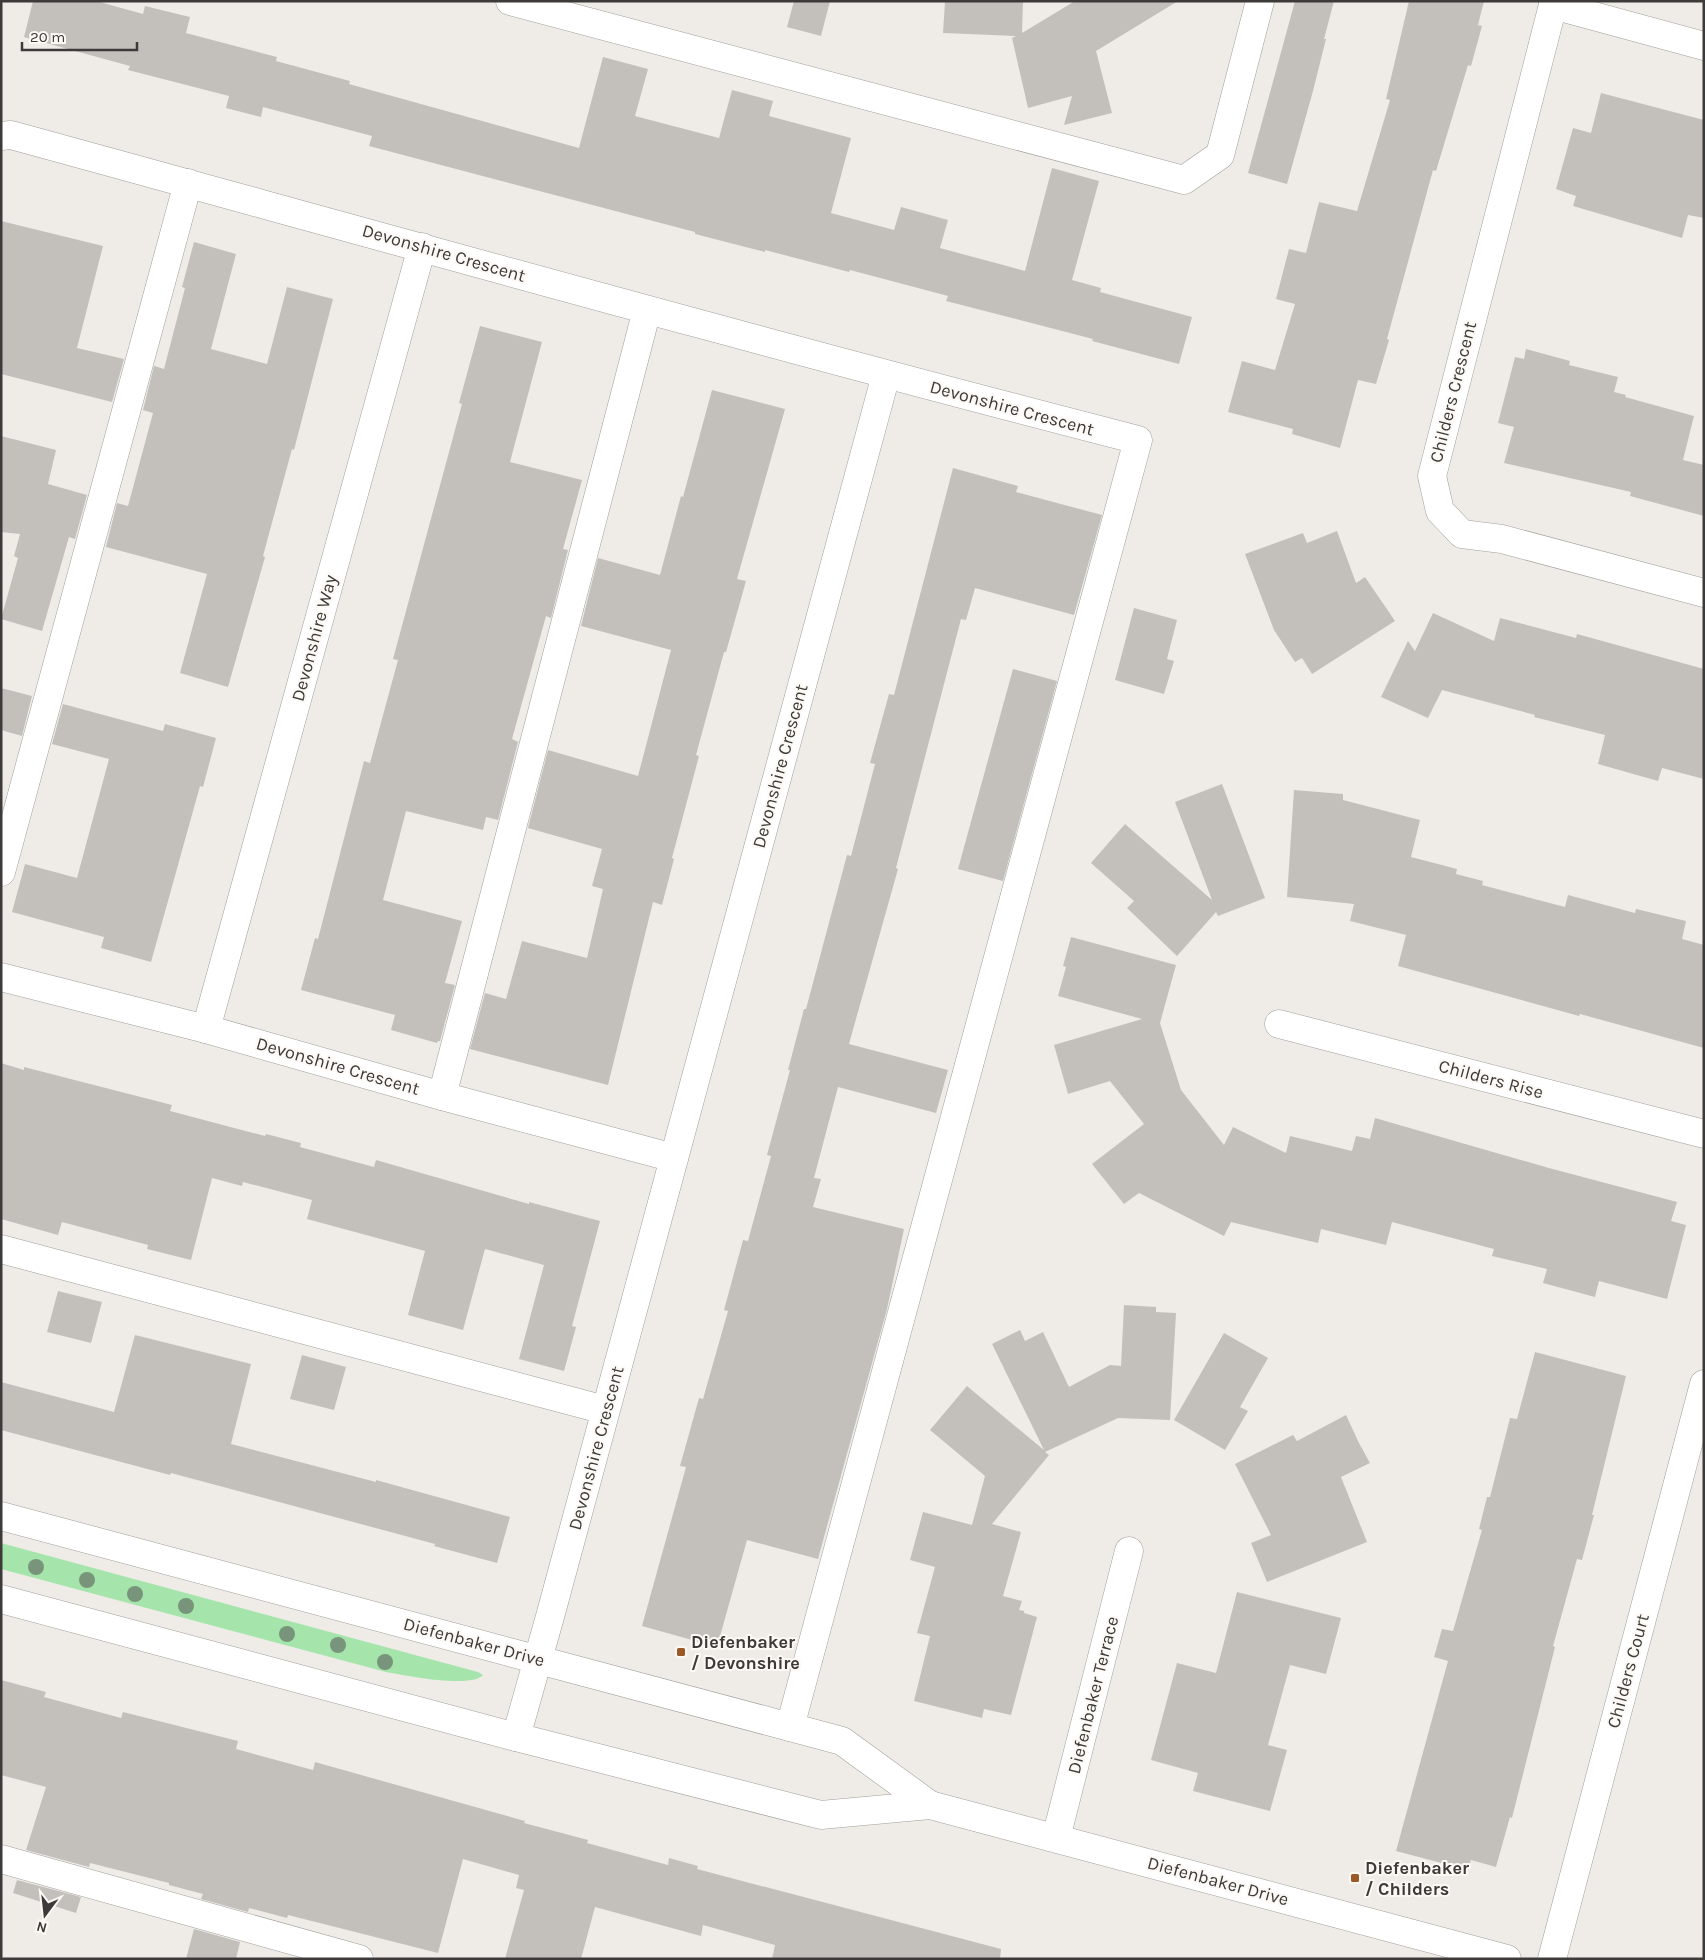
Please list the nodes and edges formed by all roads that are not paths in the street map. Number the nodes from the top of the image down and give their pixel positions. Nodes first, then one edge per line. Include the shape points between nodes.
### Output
1 (510, 1) edge
2 (1260, 1) edge
3 (1554, 3) edge
4 (1704, 46) edge
5 (1, 136) edge
6 (188, 183) junction
7 (422, 247) junction
8 (647, 310) junction
9 (886, 375) junction
10 (1704, 593) edge
11 (1, 872) edge
12 (1, 977) edge
13 (1279, 1024) dead end
14 (206, 1029) junction
15 (442, 1096) junction
16 (1704, 1134) edge
17 (674, 1158) junction
18 (1, 1249) edge
19 (1704, 1384) edge
20 (605, 1410) junction
21 (1, 1516) edge
22 (1129, 1551) dead end
23 (1, 1599) edge
24 (538, 1659) junction
25 (790, 1727) junction
26 (516, 1737) junction
27 (930, 1805) junction
28 (1056, 1838) junction
29 (1, 1859) edge
30 (359, 1959) edge
31 (1507, 1959) edge
32 (1552, 1959) edge

1 - 2 street via 1184,180 1220,155
3 - 4 street
3 - 10 street, Childers Crescent via 1432,476 1440,511 1462,534 1502,539
5 - 6 street, Devonshire Crescent via 11,135
6 - 7 street, Devonshire Crescent
6 - 11 street
7 - 8 street, Devonshire Crescent
7 - 14 street, Devonshire Way
8 - 9 street, Devonshire Crescent
8 - 15 street
9 - 17 street, Devonshire Crescent
9 - 25 street, Devonshire Crescent via 1138,440
12 - 14 street, Devonshire Crescent
13 - 16 street, Childers Rise
14 - 15 street, Devonshire Crescent
15 - 17 street, Devonshire Crescent
17 - 20 street, Devonshire Crescent
18 - 20 street
19 - 32 street, Childers Court
20 - 24 street, Devonshire Crescent
21 - 24 street, Diefenbaker Drive
22 - 28 street, Diefenbaker Terrace
23 - 26 street, Diefenbaker Drive
24 - 25 street, Diefenbaker Drive
24 - 26 street, Devonshire Crescent
25 - 27 street, Diefenbaker Drive via 842,1741
26 - 27 street, Diefenbaker Drive via 821,1815
27 - 28 street, Diefenbaker Drive
28 - 31 street, Diefenbaker Drive
29 - 30 street

